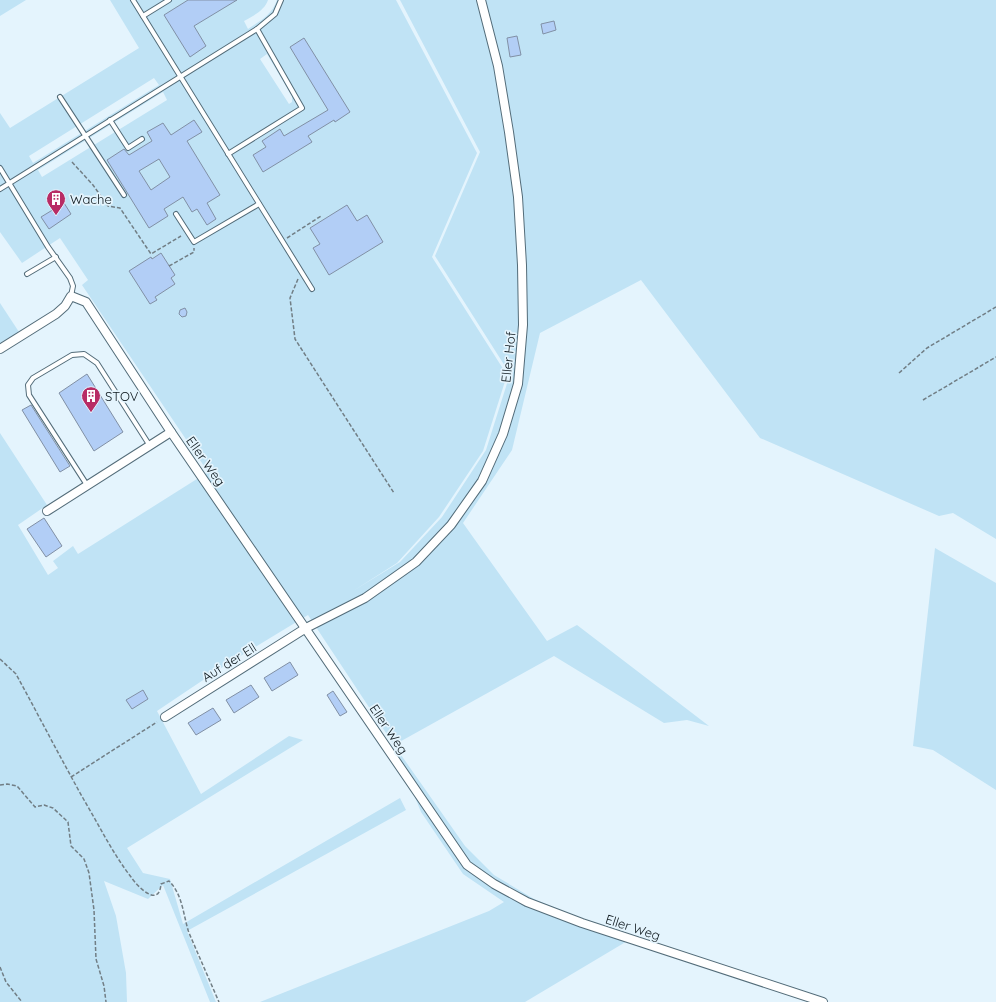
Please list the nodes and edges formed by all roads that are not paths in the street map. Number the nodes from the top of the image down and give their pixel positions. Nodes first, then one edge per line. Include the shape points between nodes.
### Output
1 (133, 0) edge
2 (169, 0) edge
3 (281, 0) edge
4 (481, 0) edge
5 (143, 16) junction
6 (257, 29) junction
7 (180, 76) junction
8 (60, 97) dead end
9 (110, 120) junction
10 (84, 136) junction
11 (142, 139) dead end
12 (228, 154) junction
13 (0, 168) edge
14 (10, 183) junction
15 (0, 190) edge
16 (124, 195) dead end
17 (259, 204) junction
18 (176, 214) dead end
19 (56, 257) junction
20 (27, 274) dead end
21 (312, 289) dead end
22 (71, 296) junction
23 (0, 349) edge
24 (171, 432) junction
25 (150, 446) junction
26 (87, 486) junction
27 (47, 511) dead end
28 (306, 628) junction
29 (165, 717) road end
30 (823, 1002) edge

1 - 5 lane
2 - 5 lane
3 - 6 lane via 276,14
4 - 28 street, Eller Hof via 498,66 518,197 523,325 518,384 503,434 482,481 450,525 416,562 366,598
5 - 7 lane
6 - 7 lane
6 - 12 lane via 302,108
7 - 9 lane
7 - 12 lane
8 - 10 lane
9 - 10 lane
9 - 11 lane via 128,148
10 - 14 lane
10 - 16 lane
12 - 17 lane
13 - 14 lane
14 - 15 lane
14 - 19 lane
17 - 18 lane via 194,242
17 - 21 lane
19 - 20 lane
19 - 22 lane via 70,278 73,286
22 - 23 street via 66,306 56,314
22 - 24 street, Eller Weg via 86,302
24 - 25 street
24 - 28 street, Eller Weg
25 - 26 street
25 - 26 lane via 97,363 84,354 72,355 33,378 28,385 29,395
26 - 27 street
28 - 29 street, Auf der Ell
28 - 30 street, Eller Weg via 467,865 494,884 527,902 582,923

